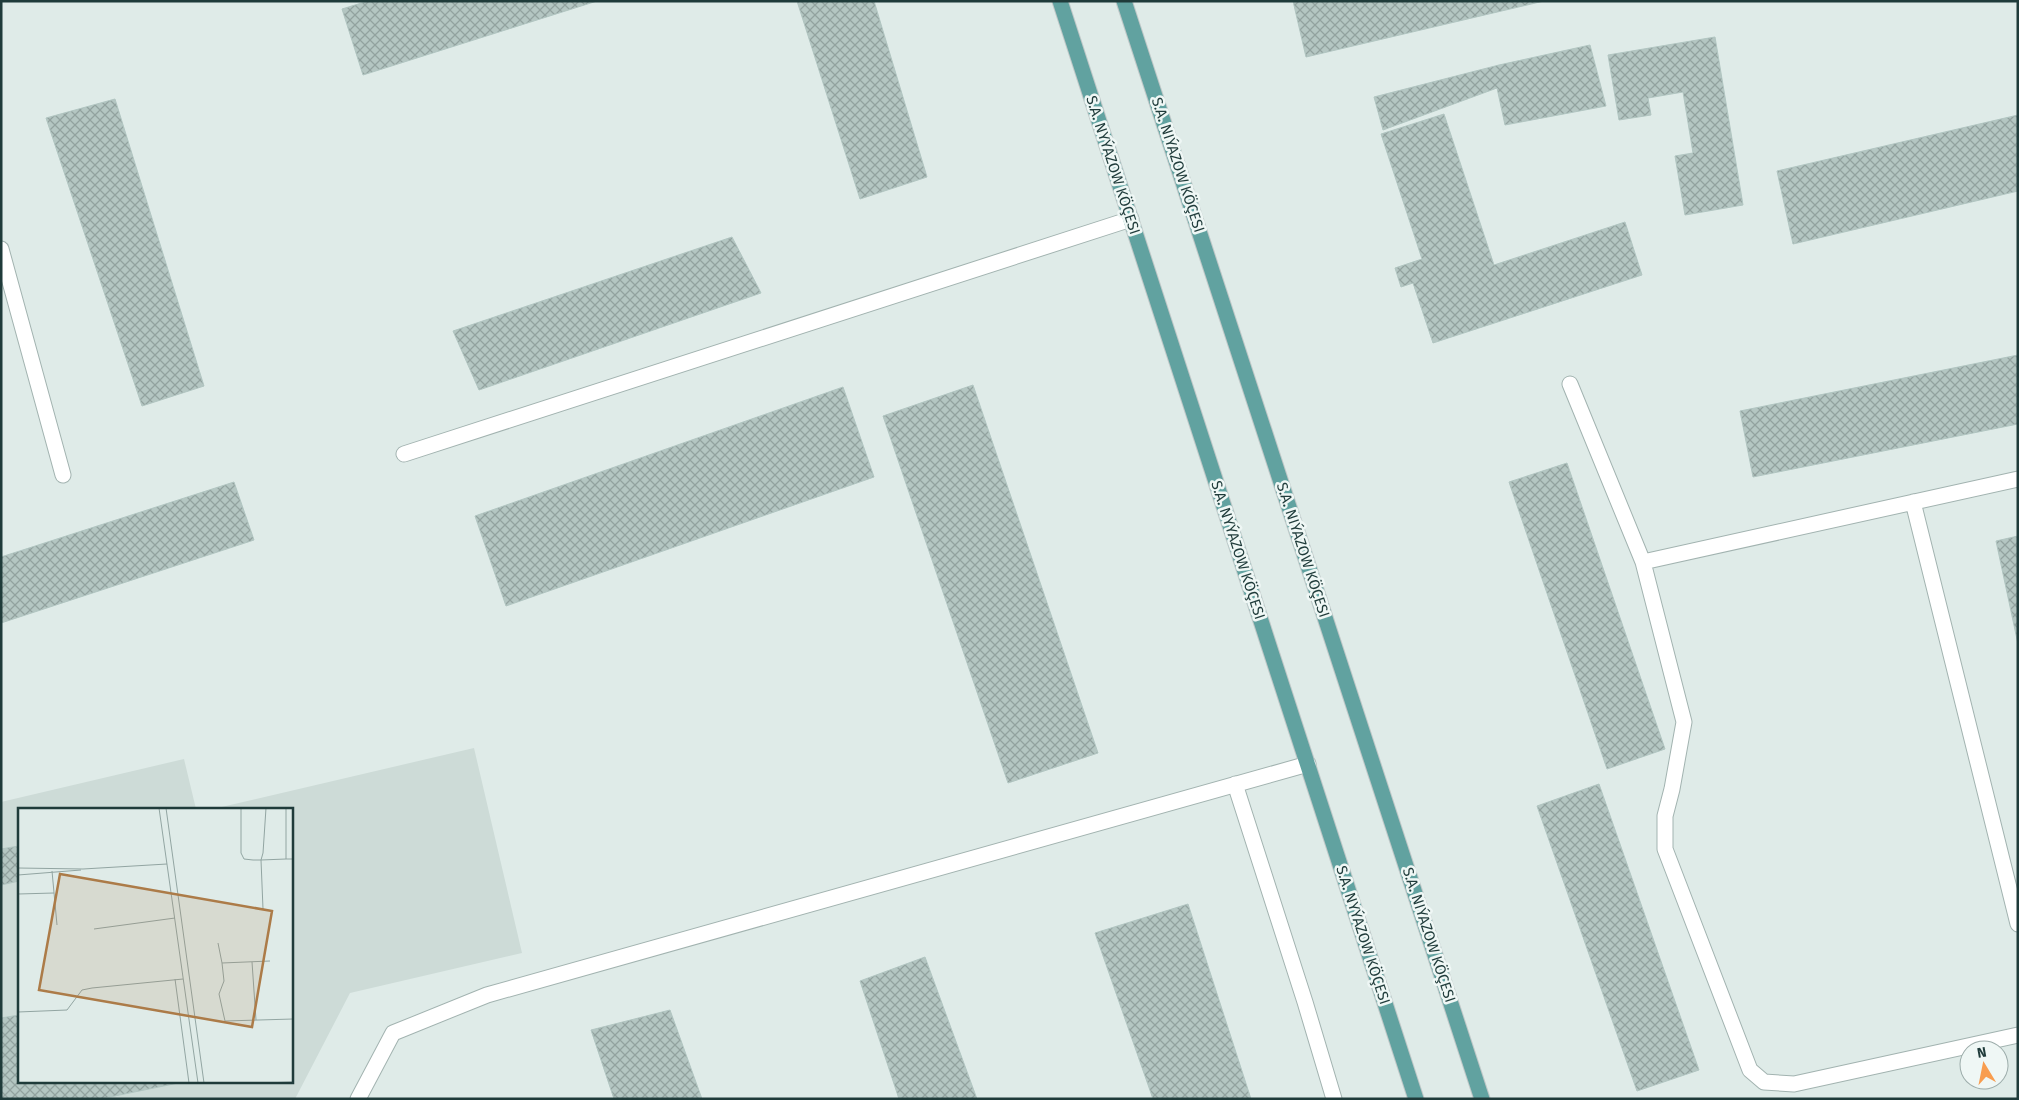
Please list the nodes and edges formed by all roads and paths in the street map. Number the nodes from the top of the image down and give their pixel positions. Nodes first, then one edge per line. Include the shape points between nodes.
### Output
1 (1060, 1) edge
2 (1124, 1) edge
3 (1131, 218) junction
4 (1, 250) edge
5 (1570, 384) dead end
6 (404, 454) dead end
7 (63, 475) dead end
8 (2018, 479) edge
9 (1913, 502) junction
10 (1643, 562) junction
11 (1308, 764) junction
12 (1235, 784) junction
13 (2018, 924) edge
14 (2018, 1035) edge
15 (358, 1099) edge
16 (1334, 1099) edge
17 (1416, 1099) edge
18 (1482, 1099) edge

1 - 3 main road, S.A. NYÝAZOW KÖÇESI
2 - 18 main road, S.A. NIÝAZOW KÖÇESI
3 - 6 lane
3 - 11 main road, S.A. NYÝAZOW KÖÇESI
4 - 7 lane
5 - 10 lane
8 - 9 lane
9 - 10 lane
9 - 13 lane
10 - 14 lane via 1684,722 1664,816 1665,850 1750,1070 1764,1082 1794,1084
11 - 12 lane
11 - 17 main road, S.A. NYÝAZOW KÖÇESI
12 - 15 lane via 487,995 393,1033
12 - 16 lane

